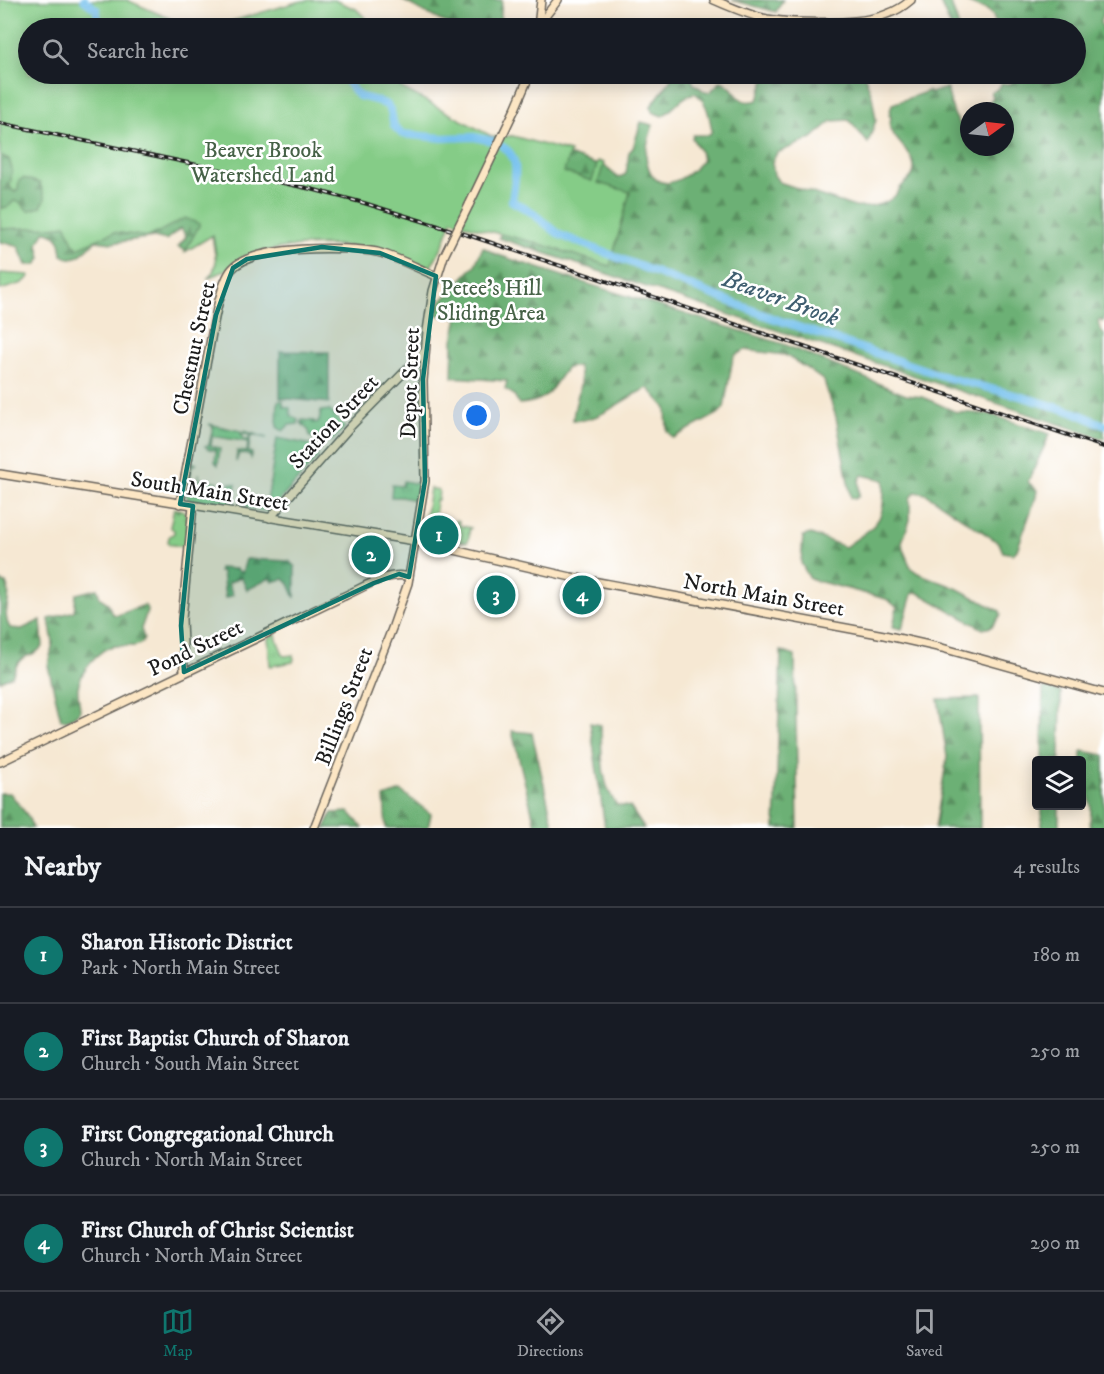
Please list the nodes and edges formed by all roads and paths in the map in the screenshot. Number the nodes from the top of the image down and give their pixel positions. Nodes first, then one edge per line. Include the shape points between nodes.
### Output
1 (541, 0) edge
2 (546, 0) edge
3 (558, 0) edge
4 (714, 0) edge
5 (911, 0) edge
6 (539, 18) edge
7 (544, 18) edge
8 (764, 18) edge
9 (870, 18) edge
10 (526, 84) edge
11 (436, 276) junction
12 (425, 351) junction
13 (0, 474) edge
14 (180, 504) junction
15 (193, 506) junction
16 (270, 518) junction
17 (415, 541) junction
18 (409, 577) junction
19 (184, 672) junction
20 (1104, 693) edge
21 (0, 762) edge
22 (314, 828) edge

1 - 6 main road
2 - 3 main road
3 - 7 main road
4 - 8 main road
5 - 9 main road via 895,11
10 - 11 main road, Depot Street, bridge
11 - 12 main road, Depot Street
11 - 14 main road, Chestnut Street via 380,253 335,248 279,252 247,259 232,268 216,315
12 - 16 main road, Station Street via 350,427
12 - 17 main road, Depot Street via 425,481
13 - 14 main road, South Main Street
14 - 15 main road, South Main Street
15 - 16 main road, South Main Street
15 - 19 main road via 181,626
16 - 17 main road, South Main Street
17 - 18 main road, Depot Street
17 - 20 main road, North Main Street via 566,576 902,639
18 - 19 main road, Pond Street via 398,575 374,583
18 - 22 main road, Billings Street
19 - 21 main road, Pond Street

